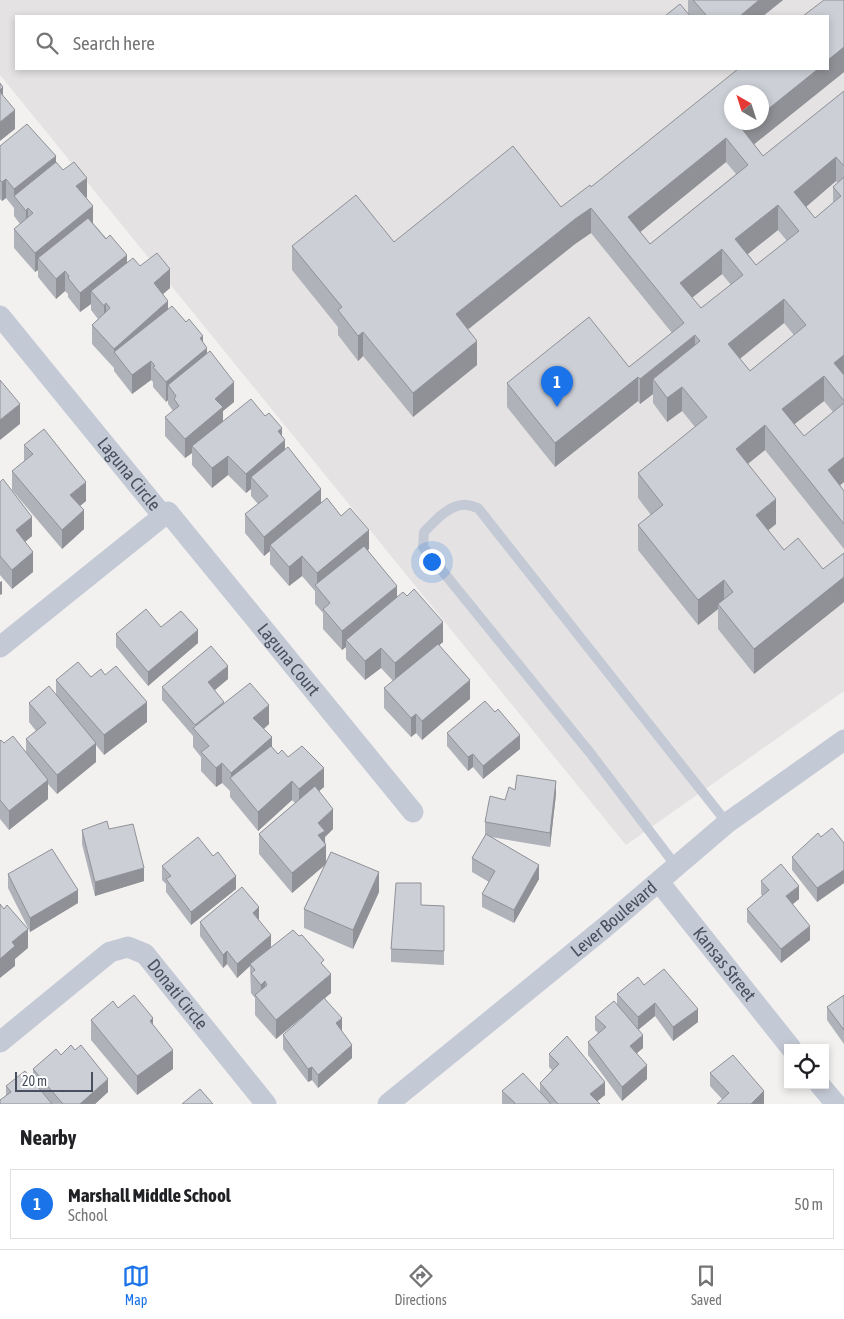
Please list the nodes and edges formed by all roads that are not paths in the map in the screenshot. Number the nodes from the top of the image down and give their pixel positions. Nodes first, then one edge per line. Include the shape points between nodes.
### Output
1 (0, 316) edge
2 (163, 516) junction
3 (0, 647) edge
4 (844, 740) edge
5 (413, 812) dead end
6 (727, 823) junction
7 (676, 866) junction
8 (658, 882) junction
9 (0, 1042) edge
10 (788, 1044) edge
11 (823, 1089) edge
12 (266, 1104) edge
13 (388, 1104) edge
14 (836, 1104) edge

1 - 2 street, Laguna Circle
2 - 3 street, Laguna Circle
2 - 5 street, Laguna Court via 168,512
4 - 6 street, Lever Boulevard
6 - 7 street, Lever Boulevard
6 - 7 lane via 478,508 464,504 450,509 432,523 424,532 423,547 591,754
7 - 8 street, Lever Boulevard
8 - 10 street, Kansas Street
8 - 13 street, Lever Boulevard
9 - 12 street, Donati Circle via 110,952 128,947 145,954
11 - 14 street

